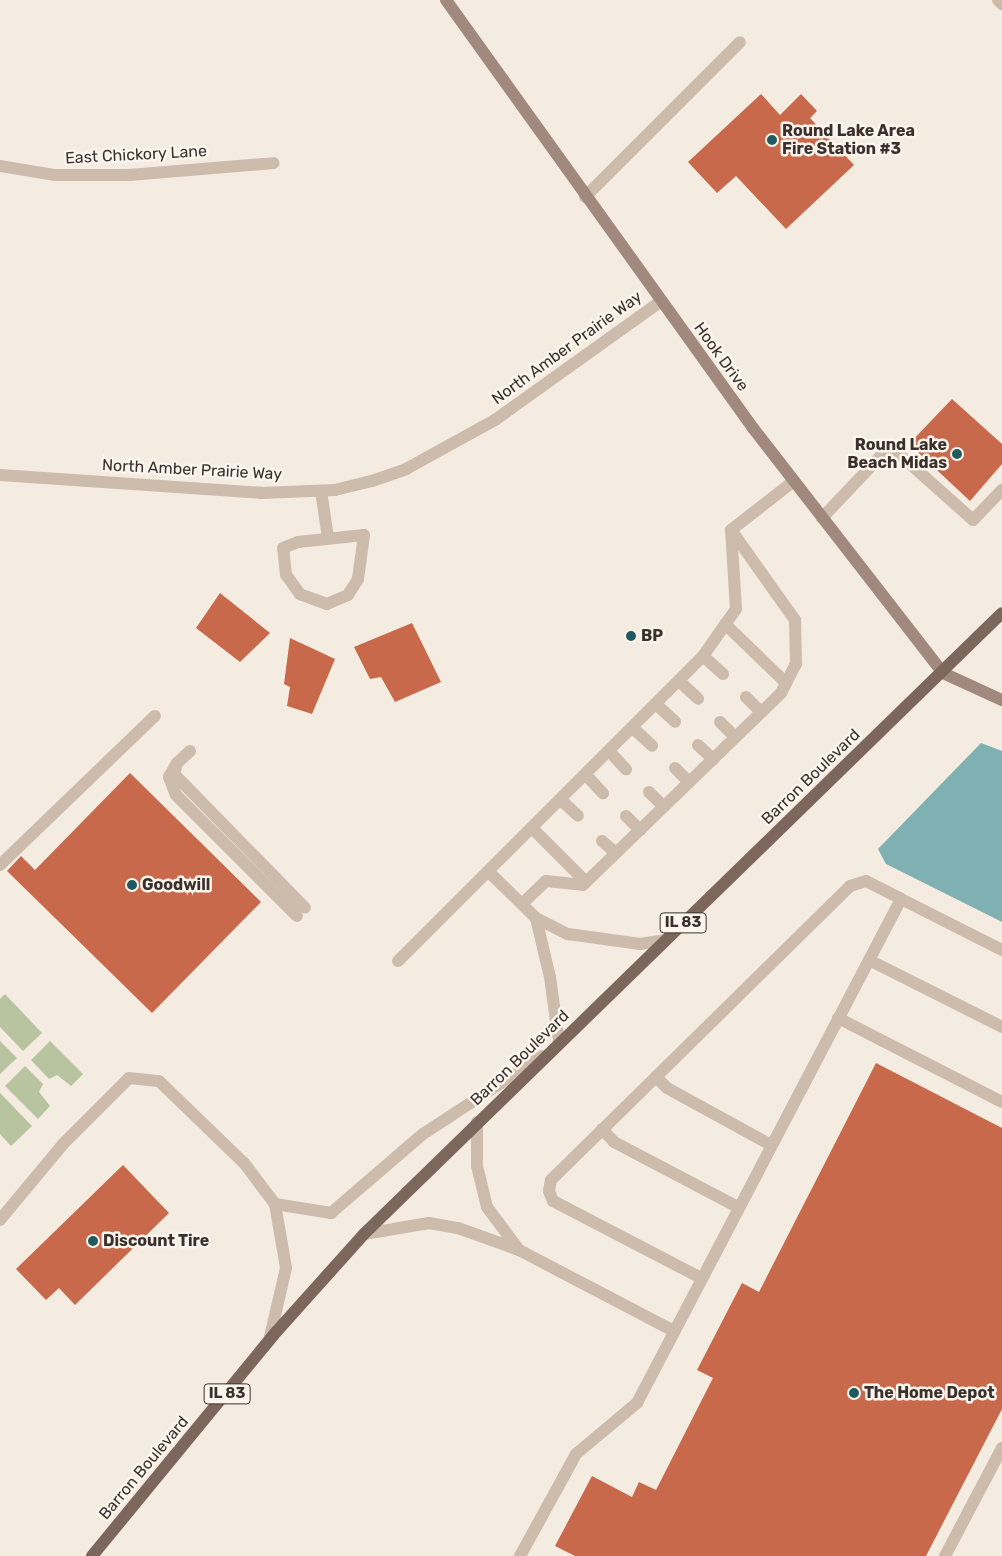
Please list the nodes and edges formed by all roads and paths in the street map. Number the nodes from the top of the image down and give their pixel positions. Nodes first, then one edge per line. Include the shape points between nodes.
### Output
1 (446, 0) edge
2 (998, 0) edge
3 (1002, 4) edge
4 (740, 42) dead end
5 (274, 163) dead end
6 (0, 166) edge
7 (586, 197) junction
8 (660, 302) junction
9 (0, 475) edge
10 (794, 481) junction
11 (1002, 490) edge
12 (321, 491) junction
13 (822, 518) junction
14 (731, 530) junction
15 (328, 538) junction
16 (1002, 613) edge
17 (725, 624) junction
18 (704, 656) junction
19 (943, 672) junction
20 (723, 674) dead end
21 (679, 681) junction
22 (786, 683) junction
23 (746, 697) dead end
24 (698, 699) dead end
25 (1002, 700) edge
26 (656, 704) junction
27 (761, 712) junction
28 (155, 716) dead end
29 (675, 722) dead end
30 (720, 722) dead end
31 (633, 728) junction
32 (735, 737) junction
33 (698, 745) dead end
34 (652, 746) dead end
35 (190, 751) dead end
36 (609, 752) junction
37 (713, 759) junction
38 (675, 768) dead end
39 (626, 769) dead end
40 (586, 775) junction
41 (689, 782) junction
42 (649, 792) dead end
43 (603, 793) dead end
44 (561, 800) junction
45 (664, 806) junction
46 (578, 816) dead end
47 (626, 816) dead end
48 (533, 829) junction
49 (640, 830) junction
50 (602, 841) dead end
51 (616, 853) junction
52 (0, 866) edge
53 (490, 873) junction
54 (586, 882) junction
55 (901, 899) junction
56 (522, 904) junction
57 (301, 912) dead end
58 (536, 918) junction
59 (665, 940) junction
60 (1002, 950) edge
61 (869, 960) junction
62 (398, 961) dead end
63 (838, 1018) junction
64 (1002, 1027) edge
65 (555, 1047) junction
66 (656, 1077) junction
67 (1002, 1102) edge
68 (477, 1122) junction
69 (602, 1129) junction
70 (771, 1144) junction
71 (275, 1204) junction
72 (738, 1207) junction
73 (0, 1220) edge
74 (364, 1234) junction
75 (519, 1250) junction
76 (701, 1278) junction
77 (674, 1331) junction
78 (269, 1341) junction
79 (1002, 1448) edge
80 (92, 1556) edge
81 (520, 1556) edge
82 (945, 1556) edge

1 - 7 street, Hook Drive
2 - 3 street
4 - 7 street
5 - 6 street, East Chickory Lane via 129,175 55,175
7 - 8 street, Hook Drive
8 - 10 street, Hook Drive
8 - 12 street, North Amber Prairie Way via 495,420 406,469 372,481
9 - 12 street, North Amber Prairie Way via 261,493
10 - 13 street, Hook Drive
10 - 14 street
11 - 13 street via 973,520 890,446
12 - 15 street
13 - 19 street, Hook Drive
14 - 17 street via 736,609
14 - 22 street via 795,620 796,664
15 - 15 street via 282,548 286,575 300,594 328,604 348,595 358,579 364,535
16 - 19 main road, Barron Boulevard / IL 83
17 - 18 street
17 - 22 street
18 - 20 street
18 - 21 street
19 - 25 street, Hook Drive
19 - 59 main road, Barron Boulevard / IL 83
21 - 24 street
21 - 26 street
22 - 27 street via 781,693
23 - 27 street
26 - 29 street
26 - 31 street
27 - 32 street
28 - 52 street
30 - 32 street
31 - 34 street
31 - 36 street
32 - 37 street
33 - 37 street
35 - 57 street via 177,763 169,777 176,795
36 - 39 street
36 - 40 street
37 - 41 street
38 - 41 street
40 - 43 street
40 - 44 street
41 - 45 street
42 - 45 street
44 - 46 street
44 - 48 street
45 - 49 street
47 - 49 street
48 - 53 street
48 - 54 street
49 - 51 street
50 - 51 street
51 - 54 street
53 - 56 street
53 - 62 street
54 - 56 street via 583,885 546,881
55 - 60 street
55 - 61 street
55 - 66 street via 866,881 850,886
56 - 58 street
58 - 59 street via 568,934 603,940 640,944
58 - 65 street via 550,977
59 - 65 main road, Barron Boulevard / IL 83
61 - 63 street
61 - 64 street
63 - 67 street
63 - 70 street
65 - 68 main road, Barron Boulevard / IL 83
65 - 71 street via 423,1134 331,1213
66 - 69 street
66 - 70 street via 667,1088
68 - 74 main road, Barron Boulevard / IL 83
68 - 75 street via 476,1166 487,1207
69 - 72 street via 614,1142
69 - 76 street via 551,1180 549,1191 554,1201
70 - 72 street
71 - 73 street via 244,1163 159,1081 129,1078 63,1144
71 - 78 street via 286,1268
72 - 76 street
74 - 75 street via 428,1223 458,1228
74 - 78 main road, Barron Boulevard / IL 83
75 - 77 street
76 - 77 street
77 - 81 street via 637,1402 576,1454
78 - 80 main road, Barron Boulevard / IL 83
79 - 82 street

